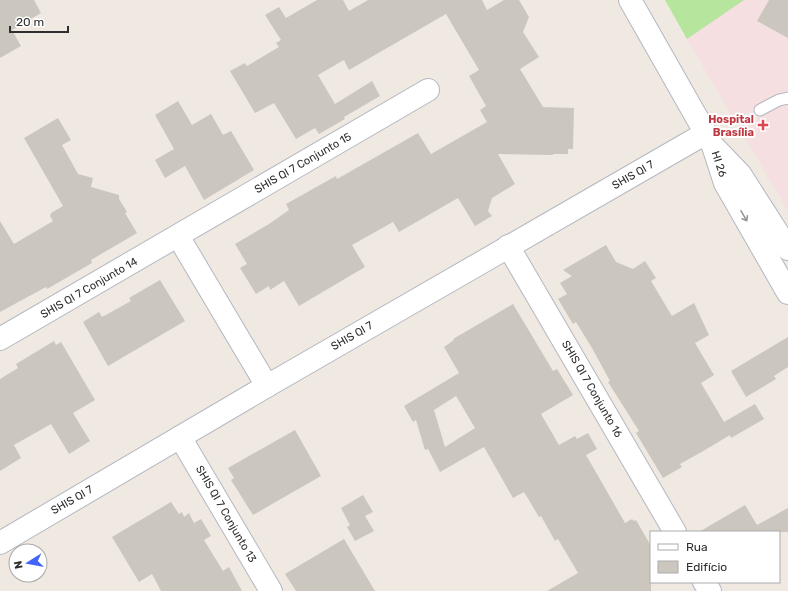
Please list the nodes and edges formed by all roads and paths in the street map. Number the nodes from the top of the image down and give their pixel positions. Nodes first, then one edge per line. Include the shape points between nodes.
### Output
1 (630, 0) edge
2 (428, 90) dead end
3 (788, 98) edge
4 (760, 110) dead end
5 (709, 140) junction
6 (178, 236) junction
7 (508, 246) junction
8 (788, 249) edge
9 (788, 293) edge
10 (0, 339) edge
11 (267, 386) junction
12 (180, 437) junction
13 (674, 531) edge
14 (0, 543) edge
15 (271, 591) edge

1 - 5 street
2 - 6 street, SHIS QI 7 Conjunto 15
3 - 4 lane
5 - 7 street, SHIS QI 7
5 - 8 street, HI 26 via 740,174
5 -> 9 street, HI 26 via 725,182
6 - 10 street, SHIS QI 7 Conjunto 14
6 - 11 street
7 - 11 street, SHIS QI 7
7 - 13 street, SHIS QI 7 Conjunto 16
11 - 12 street, SHIS QI 7
12 - 14 street, SHIS QI 7
12 - 15 street, SHIS QI 7 Conjunto 13

